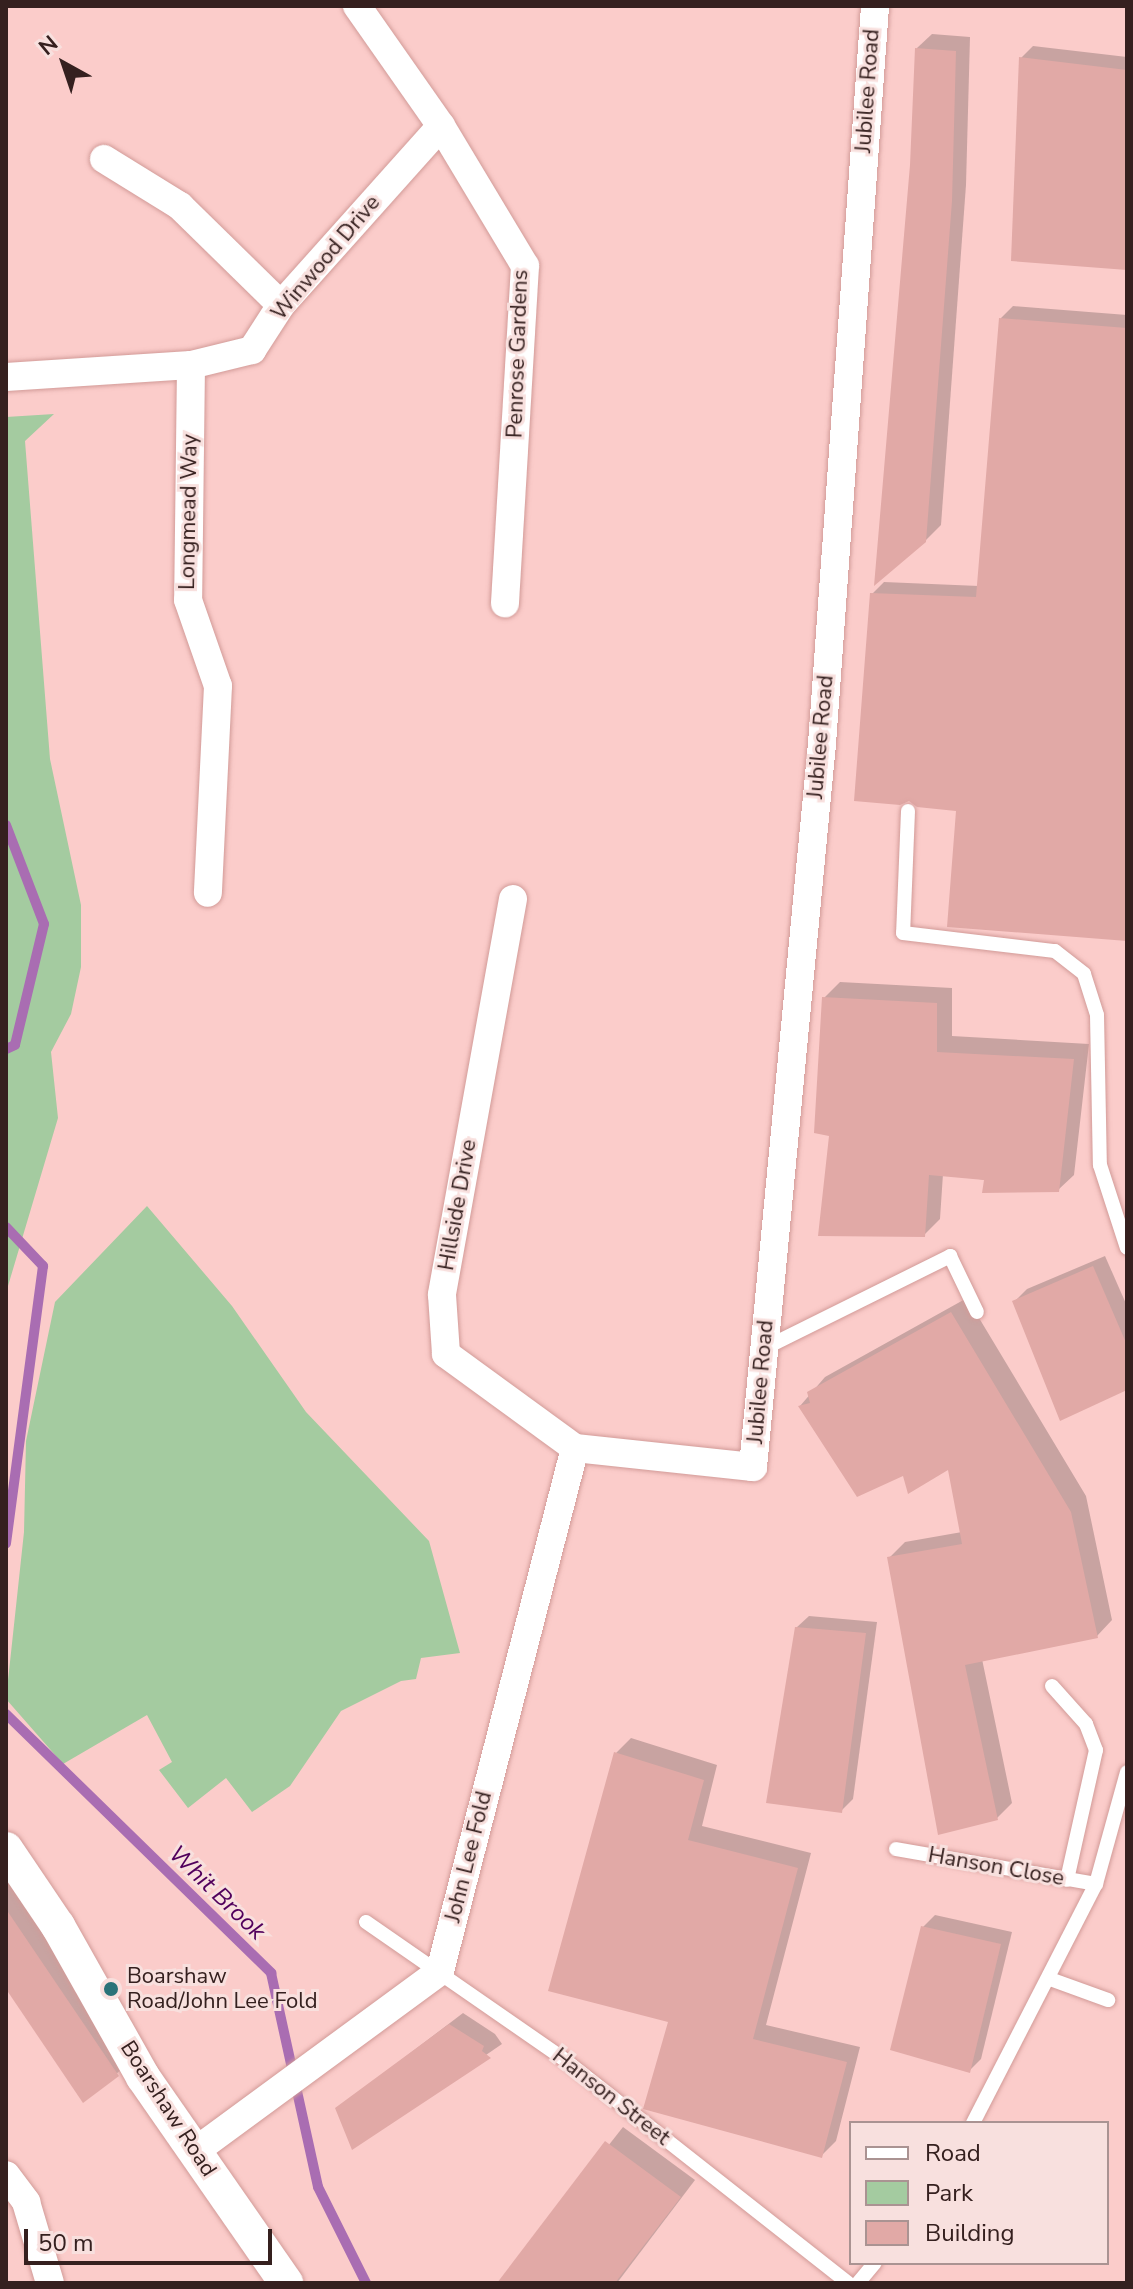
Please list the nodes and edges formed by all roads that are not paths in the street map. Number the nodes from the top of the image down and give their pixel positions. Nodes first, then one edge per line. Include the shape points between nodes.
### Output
1 (357, 6) edge
2 (875, 6) edge
3 (441, 126) junction
4 (104, 159) dead end
5 (281, 305) junction
6 (191, 365) junction
7 (6, 377) edge
8 (505, 603) dead end
9 (908, 811) dead end
10 (208, 893) dead end
11 (513, 899) dead end
12 (1127, 1248) edge
13 (977, 1312) dead end
14 (765, 1348) junction
15 (575, 1448) junction
16 (1052, 1686) dead end
17 (1127, 1772) edge
18 (6, 1849) edge
19 (896, 1849) dead end
20 (1067, 1880) junction
21 (1096, 1884) junction
22 (366, 1922) dead end
23 (440, 1971) junction
24 (1050, 1979) junction
25 (1108, 2000) dead end
26 (974, 2121) edge
27 (194, 2152) junction
28 (6, 2175) edge
29 (873, 2265) edge
30 (50, 2283) edge
31 (286, 2283) edge
32 (848, 2283) edge
33 (858, 2283) edge

1 - 3 street, Penrose Gardens
2 - 14 street, Jubilee Road via 822,744
3 - 5 street, Winwood Drive
3 - 8 street, Penrose Gardens via 525,266
4 - 5 street via 180,206
5 - 6 street, Winwood Drive via 252,350
6 - 7 street, Winwood Drive
6 - 10 street, Longmead Way via 188,600 218,686
9 - 12 lane via 903,933 1055,951 1084,974 1097,1015 1100,1165
11 - 15 street, Hillside Drive via 442,1295 446,1354
13 - 14 lane via 950,1256
14 - 15 street, Jubilee Road via 753,1467
15 - 23 street, John Lee Fold
16 - 20 lane via 1086,1724 1096,1750
17 - 21 lane, Hanson Close
18 - 27 street, Boarshaw Road
19 - 20 lane, Hanson Close
20 - 21 lane, Hanson Close
21 - 24 lane, Hanson Close
22 - 23 lane, Hanson Street
23 - 27 street
23 - 32 lane, Hanson Street via 561,2057
24 - 25 lane
24 - 26 lane, Hanson Close
27 - 31 street, Boarshaw Road
28 - 30 street via 26,2202
29 - 33 lane

